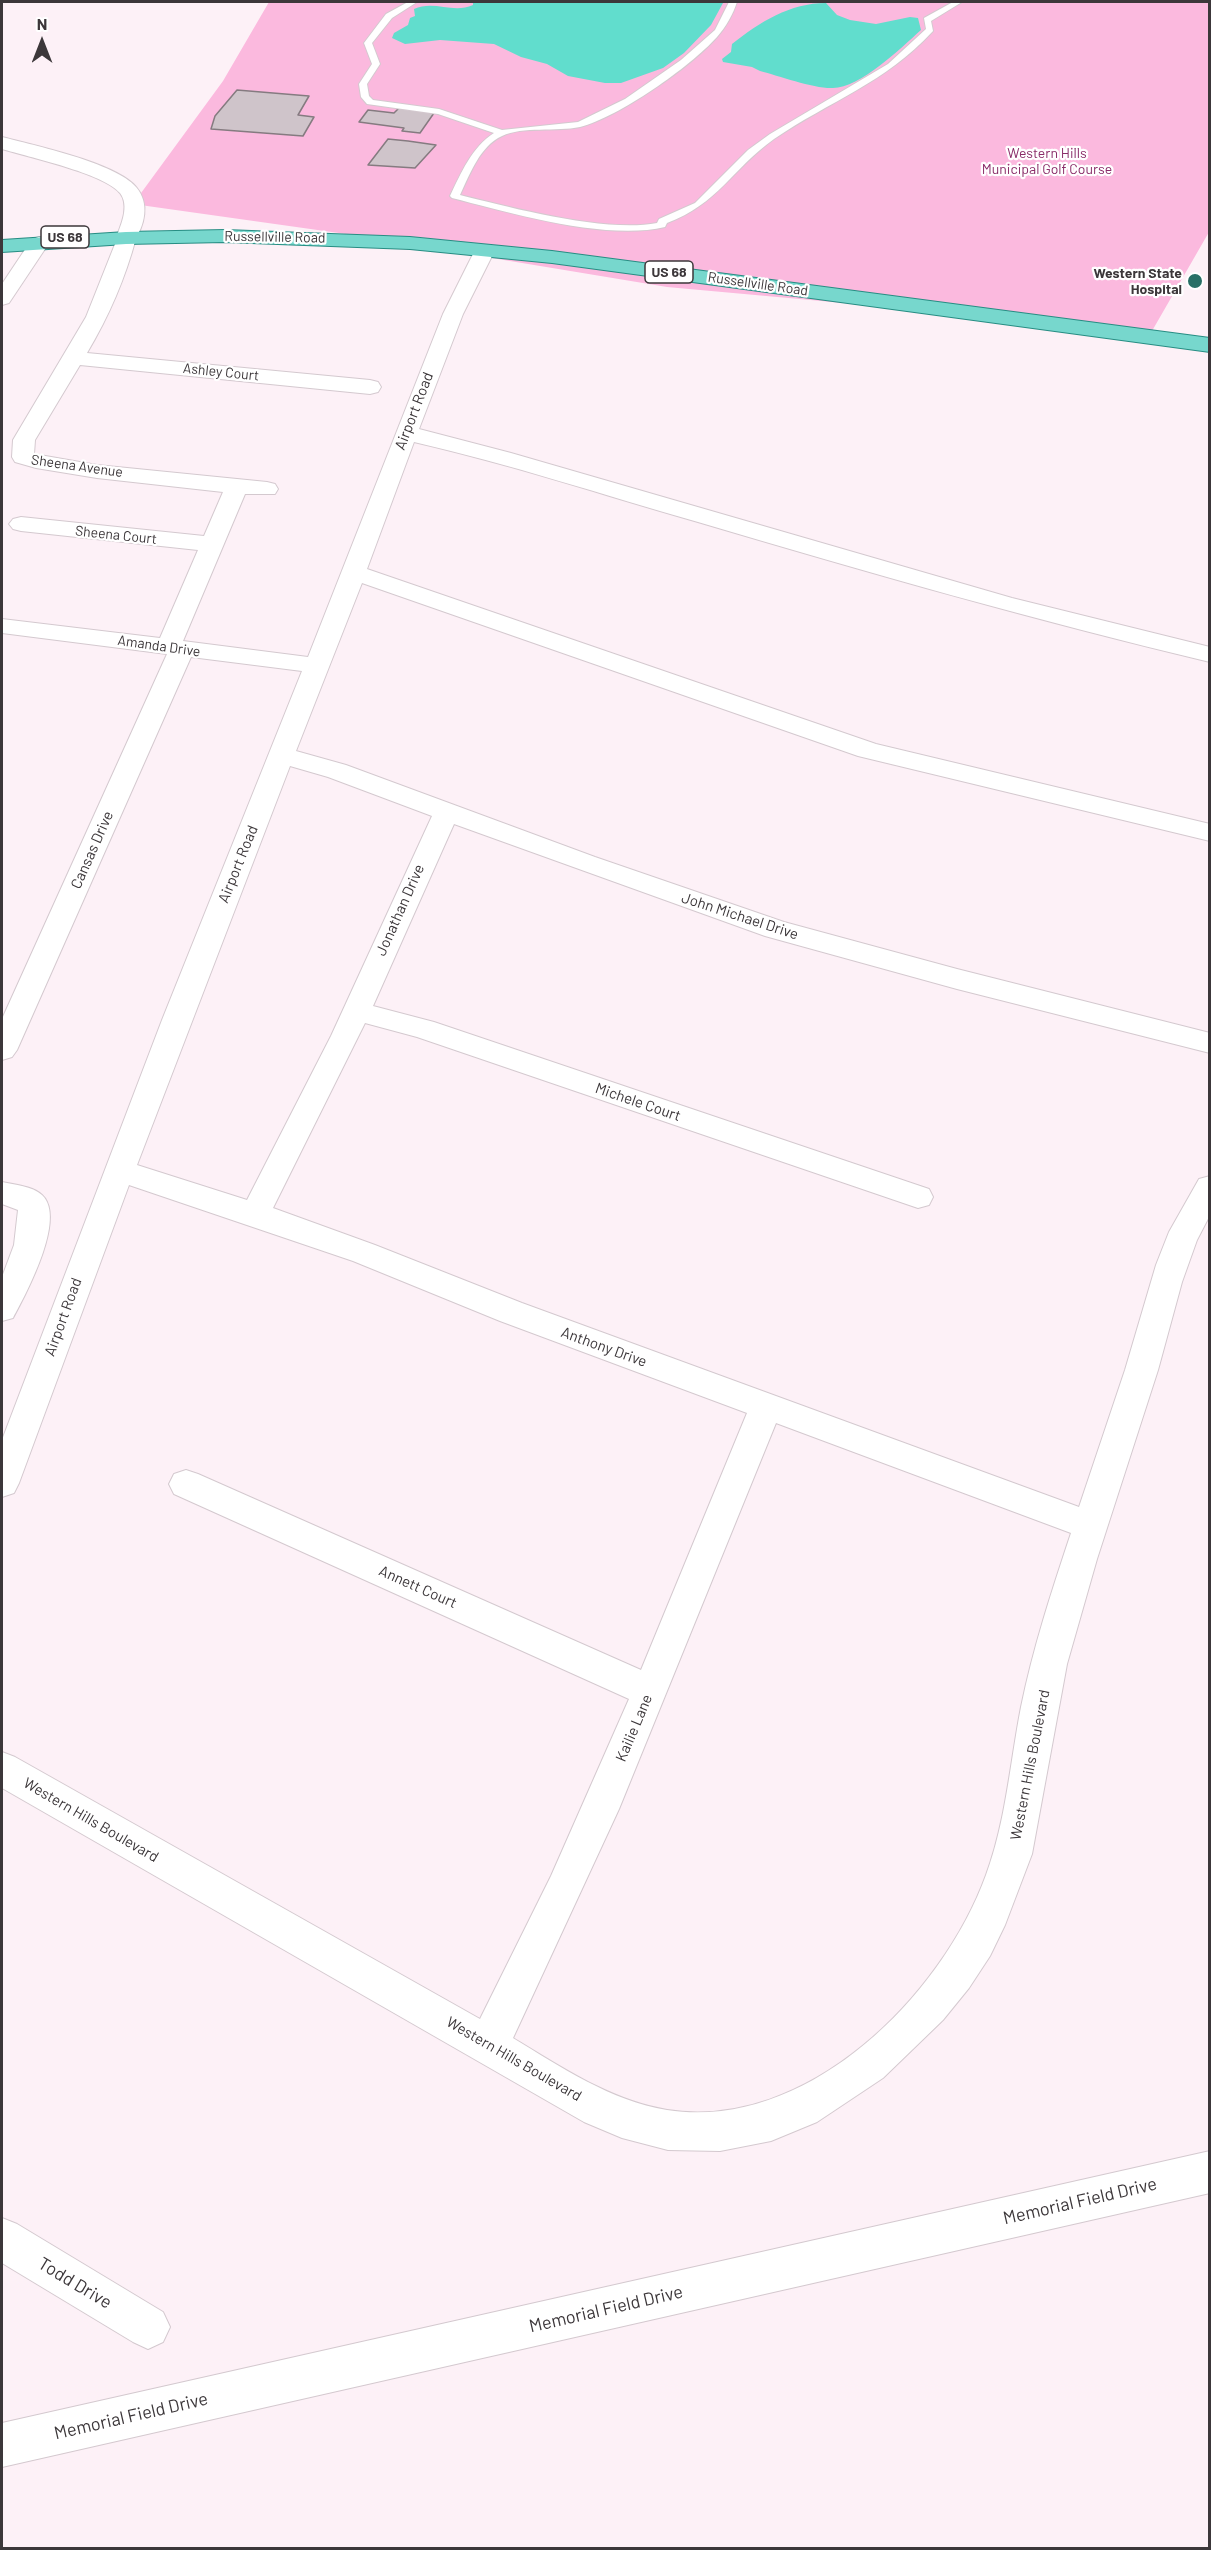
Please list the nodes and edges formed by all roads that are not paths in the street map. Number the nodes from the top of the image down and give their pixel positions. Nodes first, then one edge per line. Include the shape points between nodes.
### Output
1 (394, 2) edge
2 (413, 2) edge
3 (733, 2) edge
4 (958, 2) edge
5 (389, 16) junction
6 (501, 133) junction
7 (2, 143) edge
8 (127, 236) junction
9 (2, 241) edge
10 (39, 243) junction
11 (2, 246) edge
12 (485, 250) junction
13 (2, 300) edge
14 (1209, 339) edge
15 (1209, 345) edge
16 (72, 358) junction
17 (370, 387) dead end
18 (406, 433) junction
19 (237, 486) junction
20 (267, 489) dead end
21 (21, 524) dead end
22 (212, 544) junction
23 (354, 572) junction
24 (2, 626) edge
25 (175, 648) junction
26 (1209, 655) edge
27 (316, 665) junction
28 (281, 755) junction
29 (447, 811) junction
30 (1209, 833) edge
31 (356, 1011) junction
32 (1209, 1043) edge
33 (2, 1050) edge
34 (120, 1171) junction
35 (1209, 1187) edge
36 (2, 1193) edge
37 (918, 1197) dead end
38 (255, 1214) junction
39 (2, 1309) edge
40 (766, 1406) junction
41 (2, 1483) edge
42 (186, 1484) dead end
43 (1089, 1525) junction
44 (650, 1691) junction
45 (2, 1769) edge
46 (488, 2045) junction
47 (1209, 2172) edge
48 (2, 2239) edge
49 (148, 2327) dead end
50 (2, 2445) edge

1 - 5 lane
2 - 5 lane
3 - 6 lane via 711,40 668,75 600,116 581,124
4 - 6 lane via 927,20 930,29 920,41 881,75 759,147 703,201 662,220 662,225 652,230 507,210 455,196 488,141
5 - 6 lane via 368,43 376,64 363,84 365,97 370,102 439,112
7 - 8 main road via 117,181 128,190 133,204 135,216
8 - 9 main road, US 68
8 - 10 main road, US 68
8 - 12 main road, Russellville Road / US 68 via 322,238
8 - 14 main road, Russellville Road / US 68 via 316,233 453,241 625,260
8 - 16 street, Sheena Avenue via 122,258 91,327
10 - 11 main road, US 68
10 - 13 street
12 - 15 main road, Russellville Road / US 68
12 - 18 street, Airport Road via 453,314
16 - 17 street, Ashley Court
16 - 19 street, Sheena Avenue via 24,440 23,457 28,462
18 - 23 street, Airport Road
18 - 26 street via 531,465 932,585
19 - 20 street, Sheena Avenue
19 - 22 street, Cansas Drive
21 - 22 street, Sheena Court
22 - 25 street, Cansas Drive
23 - 27 street, Airport Road
23 - 30 street via 867,750
24 - 25 street, Amanda Drive
25 - 27 street, Amanda Drive
25 - 33 street, Cansas Drive
27 - 28 street, Airport Road
28 - 29 street, John Michael Drive
28 - 34 street, Airport Road
29 - 31 street, Jonathan Drive via 405,896
29 - 32 street, John Michael Drive via 775,929 957,980
31 - 37 street, Michele Court via 424,1029
31 - 38 street, Jonathan Drive
34 - 38 street, Anthony Drive
34 - 41 street, Airport Road
35 - 43 street, Western Hills Boulevard via 1178,1248
36 - 39 street via 33,1205 36,1222
38 - 40 street, Anthony Drive
40 - 43 street, Anthony Drive
40 - 44 street, Kailie Lane
42 - 44 street, Annett Court
43 - 46 street, Western Hills Boulevard via 1048,1668 1017,1837 990,1916 956,1974 919,2019 867,2066 818,2099 771,2121 723,2130 668,2130 614,2114 546,2081
44 - 46 street, Kailie Lane via 539,1949
45 - 46 street, Western Hills Boulevard
47 - 50 street, Memorial Field Drive
48 - 49 street, Todd Drive

